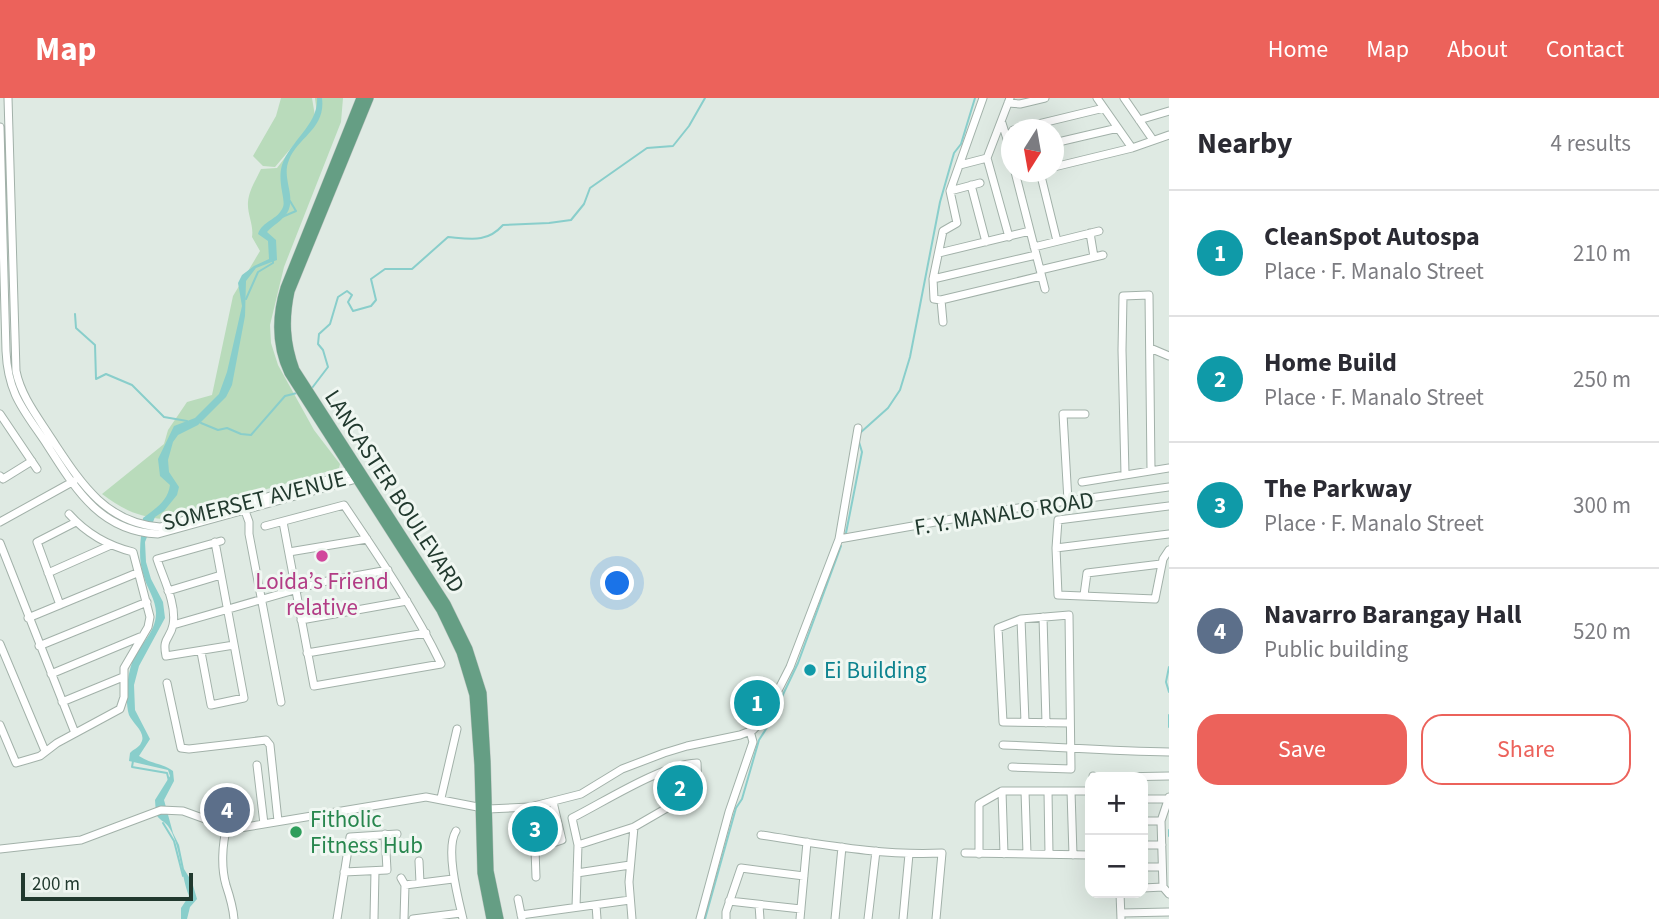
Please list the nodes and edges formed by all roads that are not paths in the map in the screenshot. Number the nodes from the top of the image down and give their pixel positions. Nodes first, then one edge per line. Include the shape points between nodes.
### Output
1 (8, 98) edge
2 (983, 98) edge
3 (1045, 98) edge
4 (1097, 98) edge
5 (1128, 99) edge
6 (1009, 101) edge
7 (364, 102) edge
8 (1104, 108) junction
9 (1169, 111) edge
10 (1003, 119) edge
11 (1057, 119) edge
12 (1139, 120) junction
13 (1001, 124) edge
14 (0, 127) edge
15 (1118, 128) junction
16 (1169, 135) edge
17 (1153, 140) junction
18 (1064, 141) edge
19 (1132, 148) junction
20 (987, 158) junction
21 (960, 164) junction
22 (1064, 165) edge
23 (1018, 182) edge
24 (1042, 182) edge
25 (980, 183) dead end
26 (971, 185) junction
27 (4, 191) edge
28 (950, 191) junction
29 (1031, 231) junction
30 (1009, 237) junction
31 (1057, 241) junction
32 (986, 242) junction
33 (1035, 251) junction
34 (939, 253) junction
35 (1041, 273) junction
36 (933, 279) junction
37 (1045, 289) dead end
38 (941, 300) junction
39 (943, 322) dead end
40 (1150, 348) junction
41 (1169, 356) edge
42 (0, 414) edge
43 (1085, 414) dead end
44 (858, 428) dead end
45 (1169, 468) edge
46 (1150, 470) junction
47 (1125, 474) junction
48 (0, 476) edge
49 (357, 476) junction
50 (74, 481) junction
51 (1082, 482) dead end
52 (1169, 487) edge
53 (1068, 502) junction
54 (1169, 506) edge
55 (244, 510) junction
56 (69, 514) dead end
57 (0, 522) edge
58 (76, 522) junction
59 (283, 522) junction
60 (265, 526) dead end
61 (1169, 534) edge
62 (367, 539) junction
63 (839, 540) junction
64 (0, 543) edge
65 (111, 545) junction
66 (1056, 548) junction
67 (1169, 550) edge
68 (289, 552) junction
69 (3, 561) edge
70 (1161, 564) junction
71 (388, 570) junction
72 (48, 573) junction
73 (137, 573) junction
74 (221, 575) junction
75 (296, 590) junction
76 (167, 592) junction
77 (1084, 595) junction
78 (261, 599) junction
79 (407, 601) junction
80 (147, 602) junction
81 (60, 605) junction
82 (227, 610) junction
83 (1044, 617) junction
84 (28, 618) junction
85 (1021, 619) junction
86 (301, 620) junction
87 (173, 625) junction
88 (426, 633) junction
89 (140, 637) junction
90 (0, 644) edge
91 (234, 645) junction
92 (39, 646) junction
93 (201, 652) junction
94 (307, 653) junction
95 (51, 674) junction
96 (123, 677) junction
97 (167, 683) dead end
98 (62, 702) junction
99 (281, 702) dead end
100 (1025, 722) junction
101 (1046, 723) junction
102 (1070, 723) junction
103 (0, 725) edge
104 (457, 729) dead end
105 (750, 731) junction
106 (75, 733) junction
107 (1003, 745) dead end
108 (1070, 747) junction
109 (45, 751) junction
110 (1169, 752) edge
111 (257, 765) dead end
112 (1012, 767) dead end
113 (1148, 776) edge
114 (1169, 776) edge
115 (1002, 791) junction
116 (1025, 791) junction
117 (1048, 791) junction
118 (1071, 791) junction
119 (1085, 791) edge
120 (441, 798) junction
121 (1169, 798) edge
122 (1148, 799) edge
123 (553, 802) junction
124 (484, 808) junction
125 (278, 821) junction
126 (1148, 821) edge
127 (1161, 821) junction
128 (264, 824) junction
129 (227, 827) junction
130 (634, 827) junction
131 (456, 831) dead end
132 (385, 834) junction
133 (397, 834) dead end
134 (761, 835) dead end
135 (807, 842) junction
136 (578, 845) junction
137 (1148, 845) edge
138 (1162, 845) junction
139 (842, 847) junction
140 (0, 849) edge
141 (876, 851) junction
142 (965, 853) dead end
143 (909, 854) junction
144 (979, 854) junction
145 (1004, 854) junction
146 (1027, 854) junction
147 (1049, 855) junction
148 (1073, 855) junction
149 (1085, 855) edge
150 (419, 861) dead end
151 (631, 865) junction
152 (1148, 867) edge
153 (1162, 867) junction
154 (375, 871) junction
155 (344, 872) junction
156 (577, 873) junction
157 (804, 876) junction
158 (536, 877) dead end
159 (453, 879) junction
160 (419, 883) junction
161 (1148, 889) edge
162 (1166, 891) edge
163 (1120, 898) edge
164 (518, 899) dead end
165 (630, 900) junction
166 (729, 901) junction
167 (596, 905) junction
168 (760, 905) junction
169 (576, 907) junction
170 (801, 909) junction
171 (1169, 912) edge
172 (462, 916) edge
173 (1121, 916) edge
174 (522, 917) edge
175 (234, 919) edge
176 (337, 919) edge
177 (374, 919) edge
178 (404, 919) edge
179 (413, 919) edge
180 (491, 919) edge
181 (499, 919) edge
182 (597, 919) edge
183 (632, 919) edge
184 (700, 919) edge
185 (726, 919) edge
186 (760, 919) edge
187 (800, 919) edge
188 (835, 919) edge
189 (868, 919) edge
190 (903, 919) edge
191 (936, 919) edge

1 - 27 street, SOMERSET AVENUE
2 - 21 street
3 - 6 street via 1020,104
4 - 8 street
5 - 12 street
6 - 10 street
7 - 49 main road, LANCASTER BOULEVARD via 295,261 278,320 289,373
8 - 11 street
8 - 15 street
9 - 12 street
12 - 17 street
13 - 20 street
14 - 27 street, SOMERSET AVENUE
15 - 18 street
15 - 19 street
16 - 17 street
17 - 19 street
19 - 22 street
20 - 21 street
20 - 30 street
21 - 28 street
23 - 29 street
24 - 31 street
25 - 26 street
26 - 28 street
26 - 32 street
27 - 50 street, SOMERSET AVENUE via 19,387
28 - 34 street via 957,223 943,231
29 - 30 street
29 - 33 street
30 - 32 street
31 - 33 street
31 - 35 street via 1094,232 1098,256
32 - 34 street
33 - 35 street
33 - 36 street
34 - 36 street
35 - 37 street
35 - 38 street
36 - 38 street via 934,299
38 - 39 street
40 - 41 street
40 - 46 street
40 - 47 street via 1149,295 1123,296
42 - 48 street via 34,465 3,479
43 - 53 street via 1063,414
44 - 63 street
45 - 46 street
46 - 47 street
47 - 51 street
49 - 55 street, SOMERSET AVENUE
49 - 124 main road, LANCASTER BOULEVARD via 441,610 461,652 474,695
50 - 55 street, SOMERSET AVENUE via 120,517 152,530
50 - 57 street
52 - 53 street, F. Y. MANALO ROAD
53 - 63 street, F. Y. MANALO ROAD
54 - 66 street via 1058,520
55 - 78 street
56 - 58 street
58 - 65 street
58 - 72 street via 37,542
59 - 60 street
59 - 62 street via 344,505
59 - 68 street
61 - 66 street
62 - 68 street
62 - 71 street
63 - 105 street via 790,667 763,720
64 - 69 street
65 - 72 street
65 - 73 street via 133,552
66 - 77 street via 1058,593
67 - 70 street
68 - 75 street
69 - 84 street
70 - 77 street via 1087,573
70 - 77 street via 1155,598
71 - 75 street
71 - 79 street
72 - 81 street
73 - 80 street
73 - 81 street
74 - 76 street
74 - 76 street via 218,541 157,559
74 - 82 street
75 - 78 street
75 - 86 street
76 - 87 street
78 - 82 street
78 - 99 street
79 - 86 street
79 - 88 street
80 - 89 street via 150,621
80 - 92 street
81 - 84 street
82 - 87 street
82 - 91 street
83 - 85 street
83 - 101 street
83 - 102 street via 1069,615
84 - 92 street
85 - 100 street
85 - 100 street via 998,628 1003,722
86 - 94 street
87 - 93 street via 163,645 166,656
88 - 94 street
88 - 94 street via 441,664 314,686
89 - 95 street
89 - 96 street
90 - 109 street
91 - 93 street
91 - 93 street via 244,698 211,705
92 - 95 street
95 - 98 street
96 - 98 street
96 - 106 street via 120,709
97 - 125 street via 181,748 266,740
98 - 106 street
100 - 101 street
101 - 102 street
102 - 108 street
103 - 109 street via 16,763
104 - 120 street
105 - 123 street via 664,753 622,769 581,794
105 - 184 street via 753,742
106 - 109 street
107 - 108 street
108 - 110 street
108 - 112 street via 1071,769
111 - 128 street
113 - 114 street
115 - 116 street
115 - 144 street via 979,804
115 - 145 street
116 - 117 street
116 - 146 street
117 - 118 street
117 - 147 street
118 - 119 street
118 - 148 street
120 - 124 street
120 - 125 street
121 - 122 street
121 - 127 street
123 - 124 street via 515,810
123 - 158 street via 562,841 534,849
124 - 180 main road, LANCASTER BOULEVARD via 482,873
124 - 181 main road, LANCASTER BOULEVARD via 490,880
125 - 128 street
126 - 127 street
127 - 138 street
128 - 129 street
129 - 140 street via 169,810 81,841
129 - 175 street via 225,883
130 - 136 street
130 - 136 street via 698,790 697,763 662,773 572,818
130 - 151 street
131 - 159 street
132 - 133 street
132 - 154 street via 387,870
132 - 155 street via 350,837
134 - 135 street
135 - 139 street
135 - 157 street
136 - 156 street
137 - 138 street
138 - 153 street
139 - 141 street
139 - 188 street
141 - 143 street
141 - 189 street
142 - 144 street
143 - 190 street
143 - 191 street via 942,853
144 - 145 street
145 - 146 street
146 - 147 street
147 - 148 street
148 - 149 street
150 - 160 street
151 - 156 street
151 - 165 street
152 - 153 street
153 - 162 street
154 - 155 street
154 - 177 street
155 - 176 street
156 - 169 street
157 - 166 street via 741,868
157 - 170 street
159 - 160 street
159 - 172 street
160 - 178 street via 403,882
161 - 162 street
163 - 173 street
164 - 174 street
165 - 167 street
165 - 183 street
166 - 168 street
166 - 185 street
167 - 169 street
167 - 182 street
168 - 170 street
168 - 186 street
169 - 174 street
170 - 187 street
171 - 173 street
172 - 179 street

